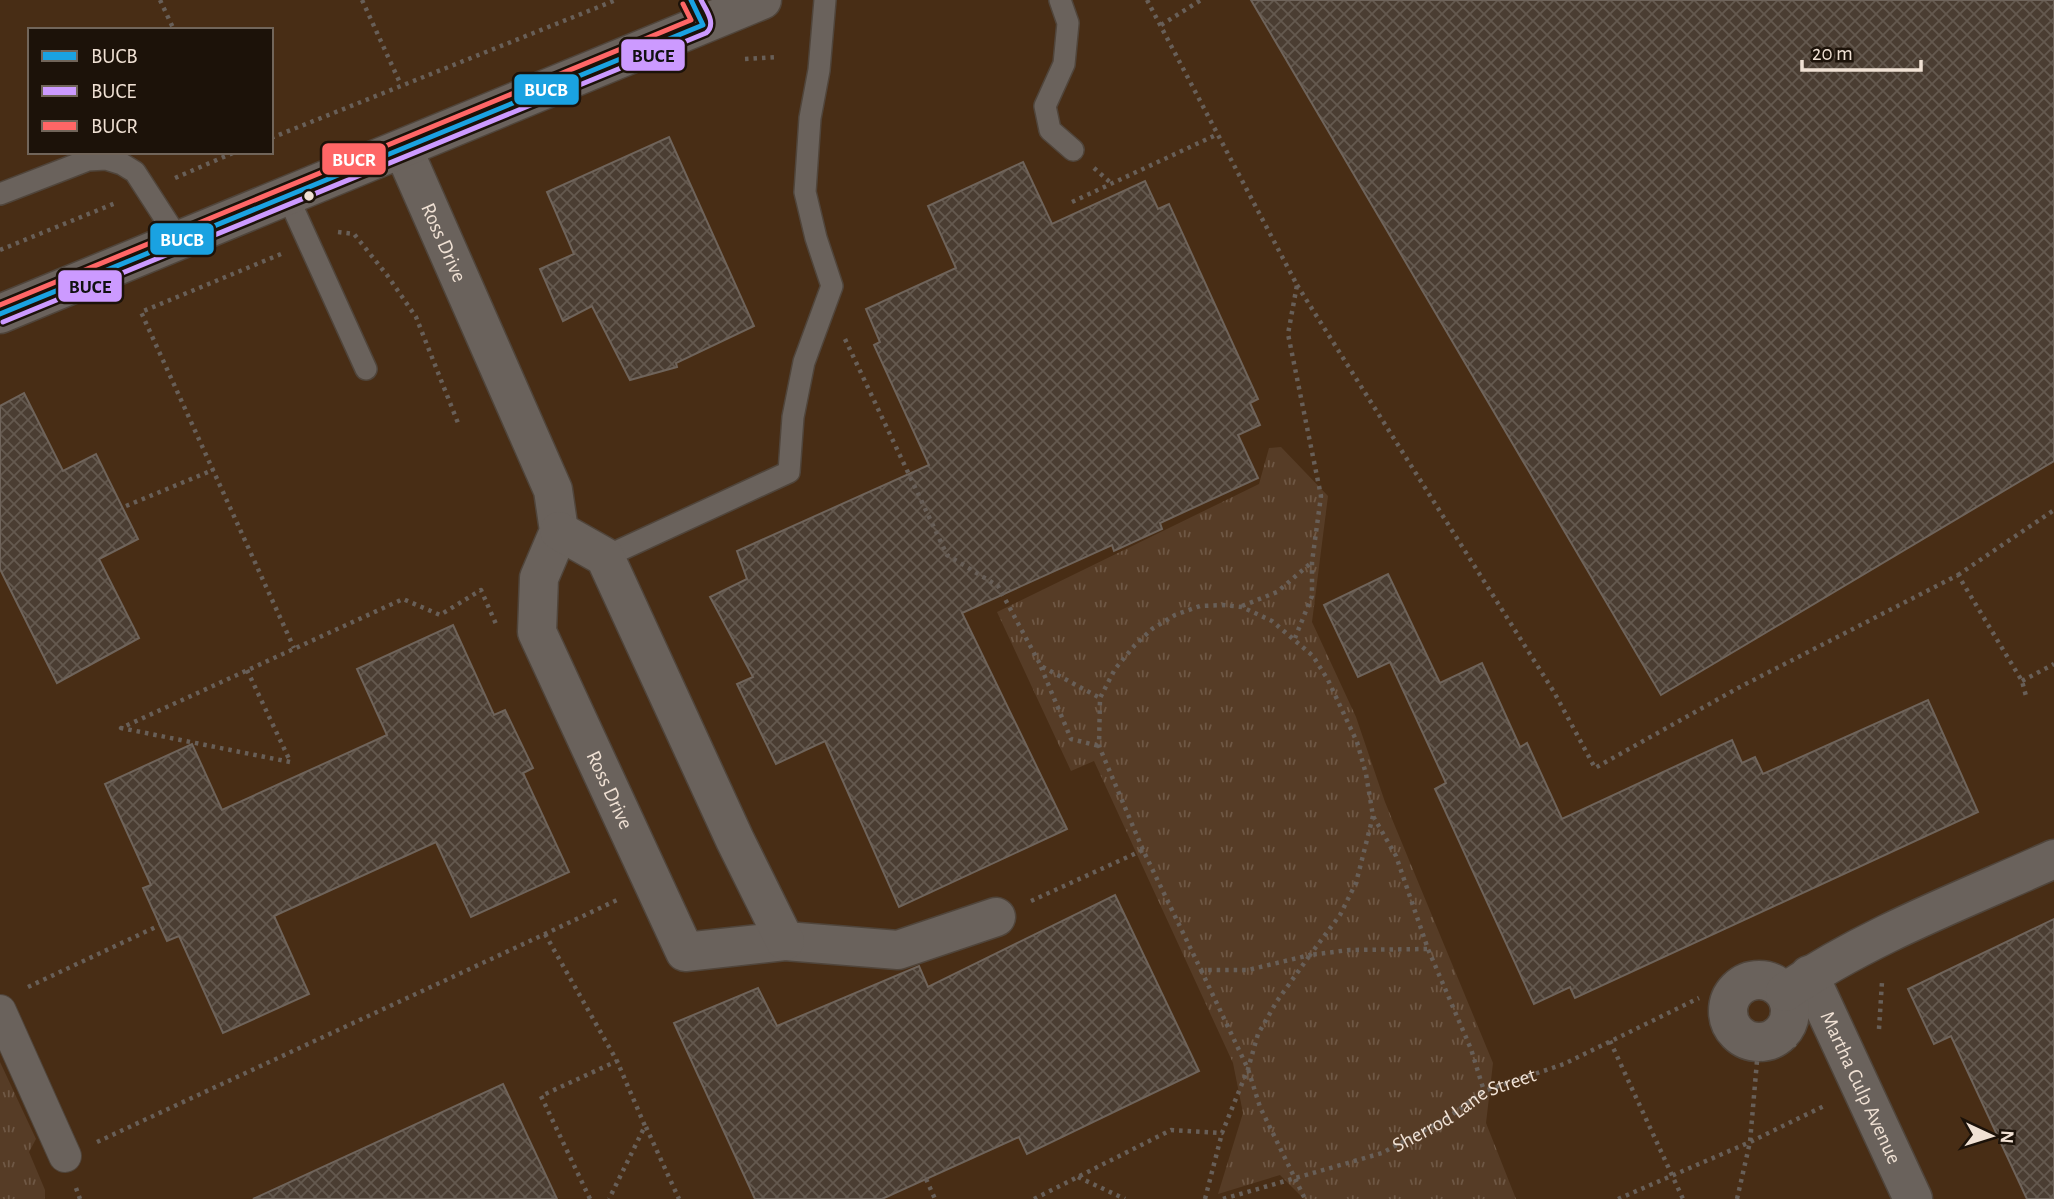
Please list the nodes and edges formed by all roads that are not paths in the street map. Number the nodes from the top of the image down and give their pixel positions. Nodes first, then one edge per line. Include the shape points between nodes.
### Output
1 (762, 0) edge
2 (825, 0) edge
3 (1060, 0) edge
4 (697, 13) edge
5 (403, 149) junction
6 (1073, 150) dead end
7 (0, 194) edge
8 (287, 195) junction
9 (179, 240) junction
10 (8, 311) edge
11 (366, 369) dead end
12 (559, 531) junction
13 (605, 557) junction
14 (2054, 859) edge
15 (996, 917) road end
16 (785, 941) junction
17 (1797, 984) junction
18 (0, 1011) edge
19 (65, 1156) road end
20 (1913, 1199) edge

1 - 4 street
2 - 13 lane via 805,192 832,286 804,362 789,472
3 - 6 lane via 1068,23 1064,64 1045,106 1050,130
4 - 5 street
5 - 8 street
5 - 12 street, Ross Drive via 553,489
7 - 9 lane via 88,160 106,159 135,172
8 - 9 street
8 - 11 lane
9 - 10 street
12 - 13 street
12 - 16 street, Ross Drive via 539,578 537,632 685,951
13 - 16 street
14 - 17 street via 1876,939
15 - 16 street, Ross Drive via 898,950
17 - 17 street via 1785,1031 1774,1040 1760,1043 1736,1032 1728,1007 1743,984 1752,979
17 - 20 street, Martha Culp Avenue
18 - 19 street

